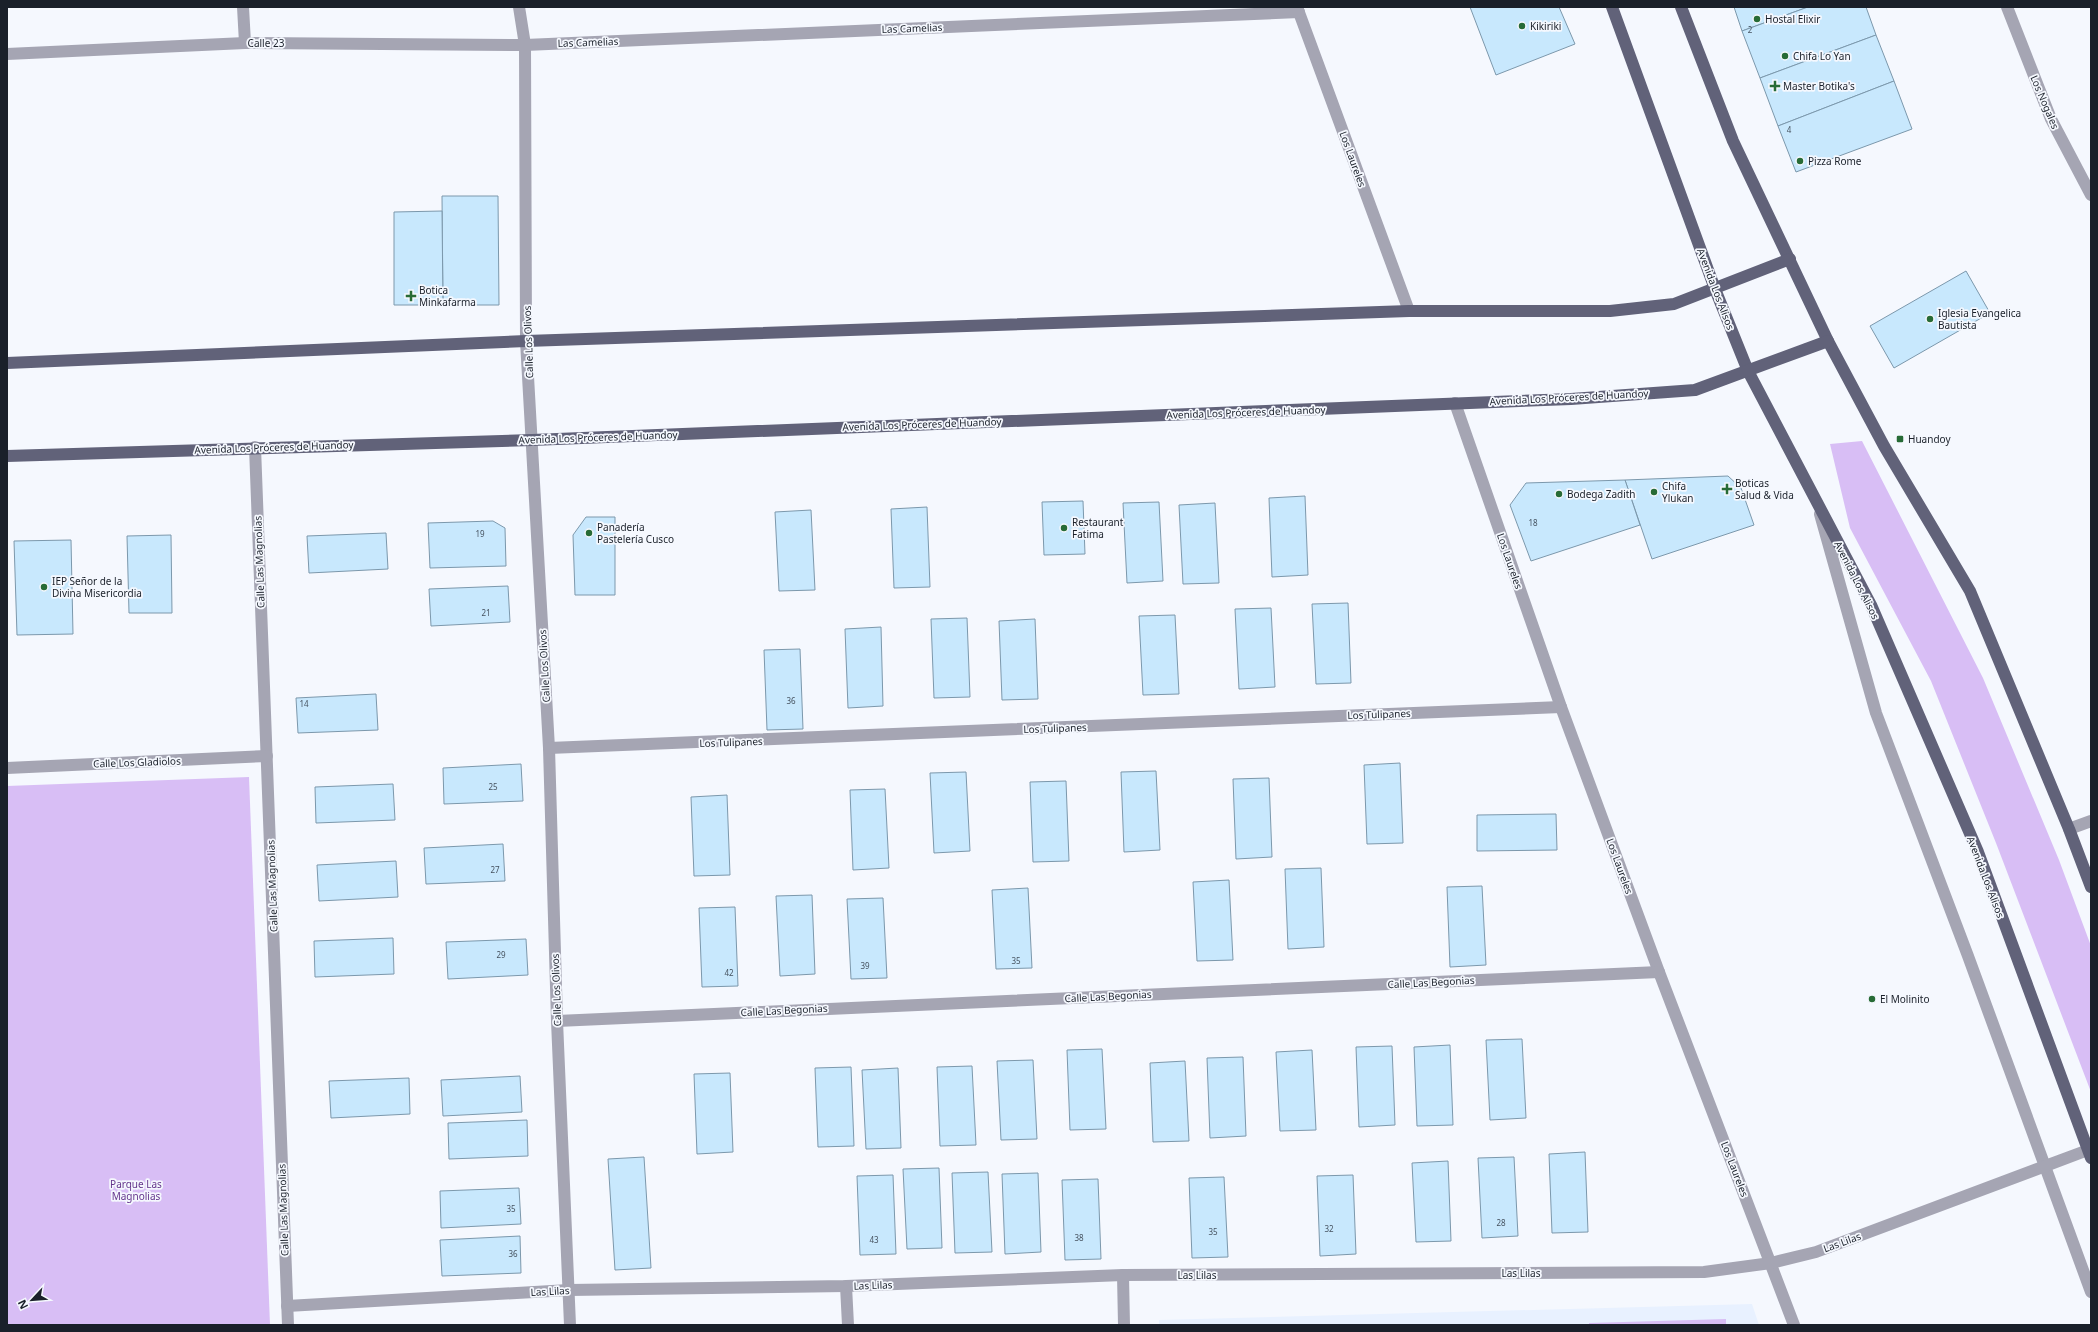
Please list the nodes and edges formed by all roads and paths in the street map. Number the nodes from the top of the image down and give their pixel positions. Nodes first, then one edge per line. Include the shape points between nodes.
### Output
1 (243, 7) edge
2 (520, 7) edge
3 (1612, 7) edge
4 (1681, 7) edge
5 (2007, 7) edge
6 (1298, 9) edge
7 (245, 43) junction
8 (525, 45) junction
9 (7, 54) edge
10 (2091, 194) edge
11 (1790, 259) junction
12 (1715, 289) junction
13 (1409, 312) junction
14 (526, 341) junction
15 (1828, 341) junction
16 (7, 363) edge
17 (1748, 371) junction
18 (1455, 403) junction
19 (532, 440) junction
20 (255, 447) junction
21 (7, 456) edge
22 (1816, 501) junction
23 (1561, 707) junction
24 (549, 748) junction
25 (267, 756) junction
26 (7, 768) edge
27 (2091, 821) edge
28 (2069, 829) junction
29 (2091, 887) edge
30 (1659, 972) junction
31 (557, 1021) junction
32 (2090, 1154) edge
33 (2044, 1167) junction
34 (1771, 1263) junction
35 (1123, 1275) junction
36 (846, 1286) junction
37 (569, 1290) junction
38 (2091, 1292) edge
39 (287, 1306) junction
40 (288, 1325) edge
41 (570, 1325) edge
42 (848, 1325) edge
43 (1124, 1325) edge
44 (1794, 1325) edge

1 - 7 street
2 - 8 street, Calle Los Olivos
3 - 12 main road, Avenida Los Alisos
4 - 11 main road via 1733,141
5 - 10 street, Los Nogales via 2051,119
6 - 8 street, Las Camelias
6 - 13 street, Los Laureles
7 - 8 street, Calle 23
7 - 9 street, Calle 23
8 - 14 street, Calle Los Olivos
11 - 12 main road
11 - 15 main road
12 - 13 main road via 1674,304 1610,311
12 - 17 main road, Avenida Los Alisos
13 - 14 main road
14 - 16 main road
14 - 19 street, Calle Los Olivos
15 - 17 main road, Avenida Los Próceres de Huandoy
15 - 28 main road via 1884,446 1970,591
17 - 18 main road, Avenida Los Próceres de Huandoy via 1695,390 1571,399
17 - 22 main road, Avenida Los Alisos
18 - 19 main road, Avenida Los Próceres de Huandoy
18 - 23 street, Los Laureles
19 - 20 main road, Avenida Los Próceres de Huandoy
19 - 24 street, Calle Los Olivos
20 - 21 main road, Avenida Los Próceres de Huandoy
20 - 25 street, Calle Las Magnolias
22 - 32 main road, Avenida Los Alisos via 1871,605 1978,852
22 - 33 street via 1876,714 1968,956
23 - 24 street, Los Tulipanes
23 - 30 street, Los Laureles
24 - 31 street, Calle Los Olivos
25 - 26 street, Calle Los Gladiolos
25 - 39 street, Calle Las Magnolias
27 - 28 street
28 - 29 main road
30 - 31 street, Calle Las Begonias
30 - 34 street, Los Laureles
31 - 37 street, Calle Los Olivos
32 - 33 street, Las Lilas
33 - 34 street, Las Lilas via 1816,1252
33 - 38 street
34 - 35 street, Las Lilas via 1704,1272
34 - 44 street, Los Laureles
35 - 36 street, Las Lilas
35 - 43 street
36 - 37 street, Las Lilas
36 - 42 street
37 - 39 street, Las Lilas
37 - 41 street, Calle Los Olivos
39 - 40 street, Calle Las Magnolias

